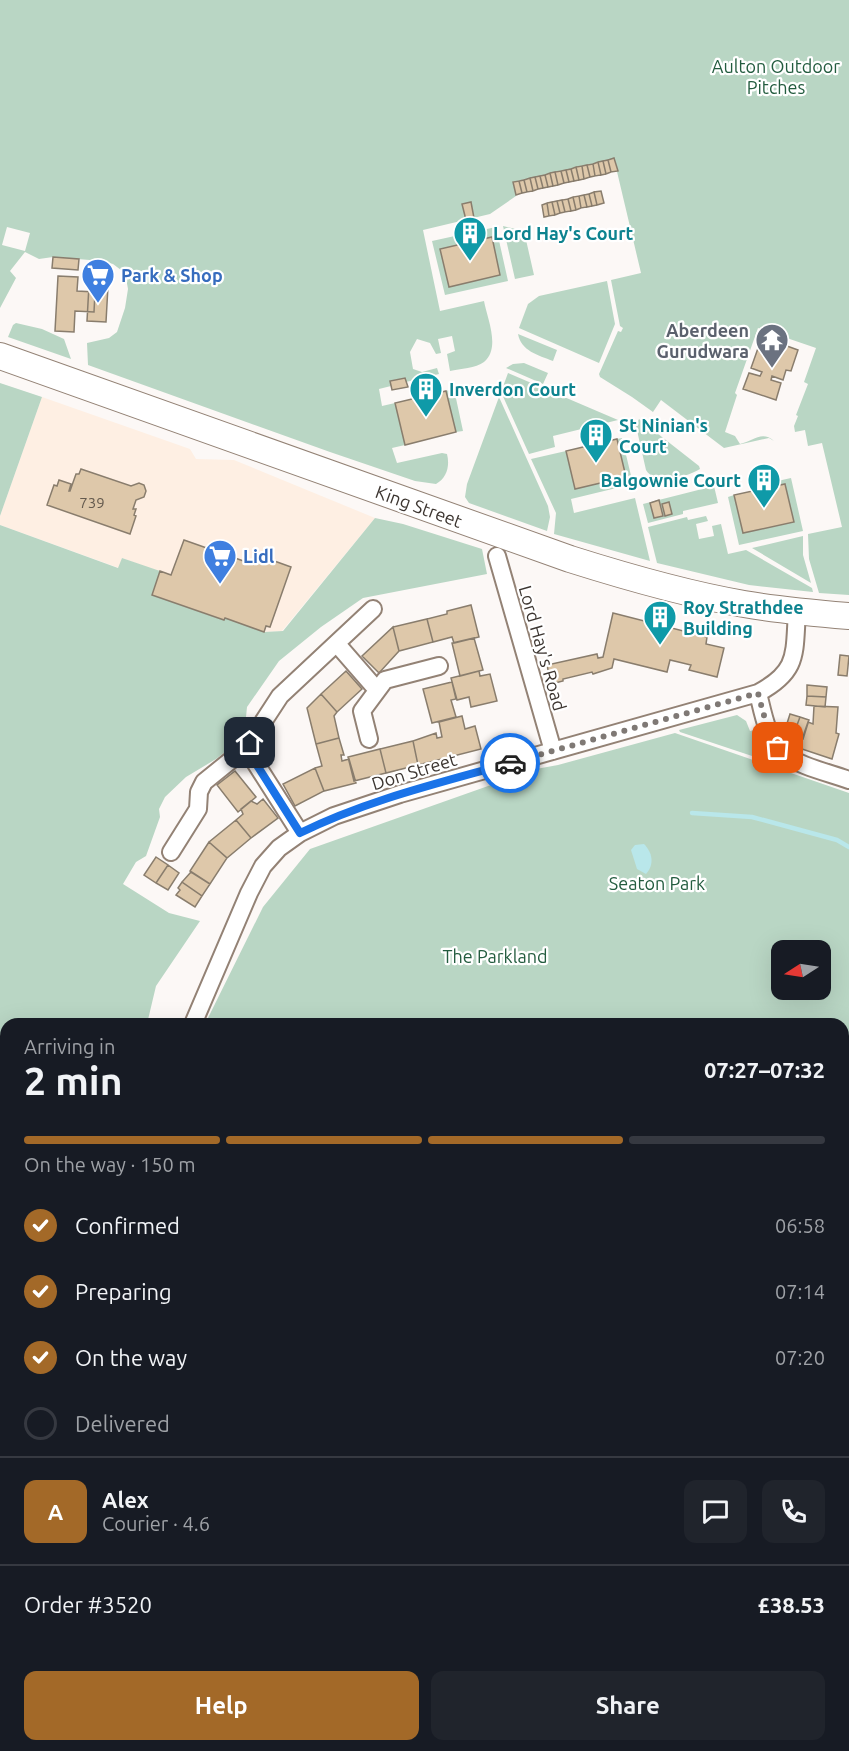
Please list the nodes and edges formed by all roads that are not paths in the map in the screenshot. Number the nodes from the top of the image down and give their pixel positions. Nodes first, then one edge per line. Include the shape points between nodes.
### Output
1 (0, 356) edge
2 (497, 556) dead end
3 (373, 609) dead end
4 (797, 612) junction
5 (849, 616) edge
6 (337, 644) junction
7 (439, 666) dead end
8 (377, 690) junction
9 (758, 693) junction
10 (369, 740) dead end
11 (246, 748) junction
12 (552, 751) junction
13 (849, 780) edge
14 (300, 833) junction
15 (171, 852) dead end
16 (196, 1018) edge

1 - 4 main road, King Street via 570,559 686,592
2 - 12 street, Lord Hay's Road
3 - 6 street
4 - 5 main road, King Street
4 - 9 street, Don Street via 790,665 777,682
6 - 8 street
6 - 11 street via 280,696
7 - 8 street via 388,679
8 - 10 street via 362,711
9 - 12 street, Don Street
9 - 13 street via 770,732 783,753
11 - 14 street
11 - 15 street via 204,782 198,809
12 - 14 street, Don Street via 400,794 334,816
14 - 16 street, Don Street via 263,866

